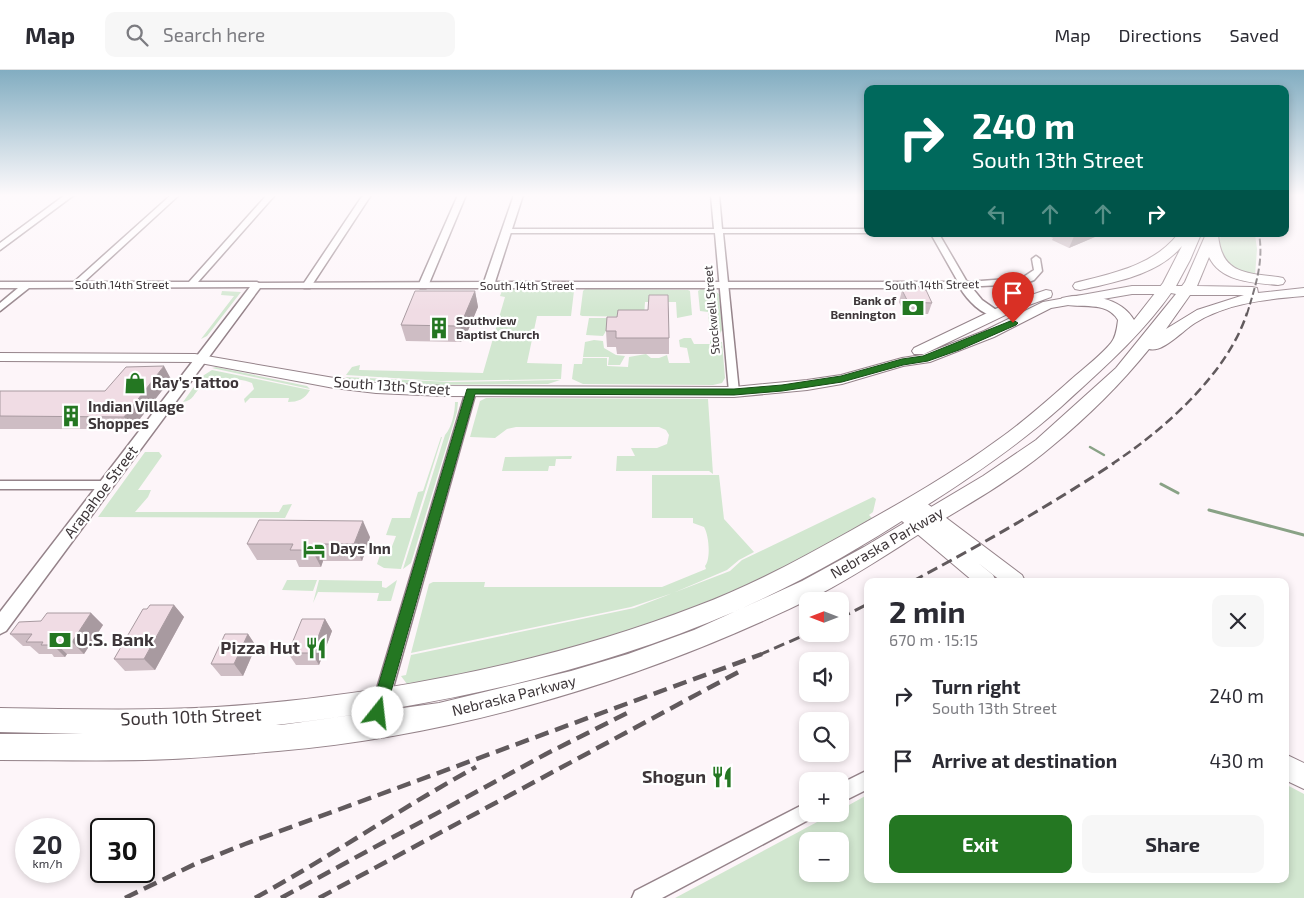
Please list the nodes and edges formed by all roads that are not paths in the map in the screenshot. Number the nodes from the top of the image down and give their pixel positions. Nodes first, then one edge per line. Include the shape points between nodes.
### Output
1 (18, 234) edge
2 (132, 234) edge
3 (237, 234) edge
4 (342, 234) edge
5 (445, 234) edge
6 (506, 234) edge
7 (719, 234) edge
8 (937, 237) edge
9 (1182, 237) edge
10 (1193, 237) edge
11 (1211, 237) edge
12 (1212, 237) edge
13 (0, 247) edge
14 (1036, 259) dead end
15 (1278, 281) junction
16 (1304, 281) edge
17 (0, 285) edge
18 (27, 285) junction
19 (76, 285) junction
20 (964, 285) junction
21 (192, 286) junction
22 (257, 286) junction
23 (307, 286) junction
24 (423, 286) junction
25 (488, 286) junction
26 (724, 286) junction
27 (1080, 286) junction
28 (1179, 286) junction
29 (1304, 291) edge
30 (1067, 301) junction
31 (0, 308) edge
32 (996, 314) junction
33 (1122, 341) junction
34 (0, 357) edge
35 (202, 359) junction
36 (902, 362) junction
37 (1122, 372) junction
38 (470, 391) junction
39 (734, 392) junction
40 (0, 485) edge
41 (107, 485) junction
42 (917, 515) junction
43 (983, 578) edge
44 (1011, 578) edge
45 (0, 626) edge
46 (382, 700) junction
47 (0, 720) edge
48 (374, 726) junction
49 (0, 747) edge
50 (1289, 769) edge
51 (1304, 778) edge
52 (1289, 779) edge
53 (864, 781) edge
54 (1304, 786) edge
55 (849, 789) edge
56 (799, 816) edge
57 (642, 898) edge

1 - 13 street
2 - 19 street
3 - 21 street
4 - 23 street
5 - 24 street
6 - 25 street
7 - 26 street, Stockwell Street
8 - 20 street
9 - 27 main road via 1171,250 1141,269
10 - 28 main road, Nebraska Parkway
11 - 28 main road, Nebraska Parkway
12 - 15 main road via 1212,253 1223,266 1242,275
14 - 20 street, South 14th Street via 1038,271 1024,281
15 - 16 main road
15 - 28 main road
17 - 18 street, South 14th Street
18 - 19 street, South 14th Street
18 - 31 street
19 - 21 street, South 14th Street
20 - 26 street, South 14th Street
20 - 32 street via 978,303
21 - 22 street, South 14th Street
22 - 23 street, South 14th Street
22 - 35 street, Arapahoe Street
23 - 24 street, South 14th Street
24 - 25 street, South 14th Street
25 - 26 street, South 14th Street
26 - 39 street, Stockwell Street
27 - 28 main road, South 13th Street via 1113,282
27 - 32 main road, South 13th Street via 1029,300
28 - 29 main road
28 - 30 main road, South 13th Street
28 - 33 main road, Nebraska Parkway
28 - 37 main road, Nebraska Parkway
29 - 37 main road via 1255,298 1203,312 1173,330
30 - 33 main road via 1096,302 1118,310 1126,320
30 - 36 main road, South 13th Street via 1032,312 956,348 925,359
32 - 36 main road, South 13th Street via 913,353
33 - 42 main road, Nebraska Parkway via 1015,438 966,472
34 - 35 main road, South 13th Street
35 - 38 main road, South 13th Street via 355,386
35 - 41 street, Arapahoe Street
36 - 39 main road, South 13th Street via 829,382
37 - 42 main road, Nebraska Parkway via 1043,444 990,482
38 - 39 main road, South 13th Street
38 - 46 street
40 - 41 street
41 - 45 street, Arapahoe Street
42 - 43 main road
42 - 44 main road
42 - 46 main road, Nebraska Parkway via 766,587 673,626 606,648 468,684
42 - 48 main road, Nebraska Parkway via 810,588 667,651 514,697
46 - 47 main road, South 10th Street via 212,719
46 - 48 street
48 - 49 main road, South 10th Street via 157,747
50 - 51 main road
52 - 54 main road
53 - 55 street
56 - 57 street

